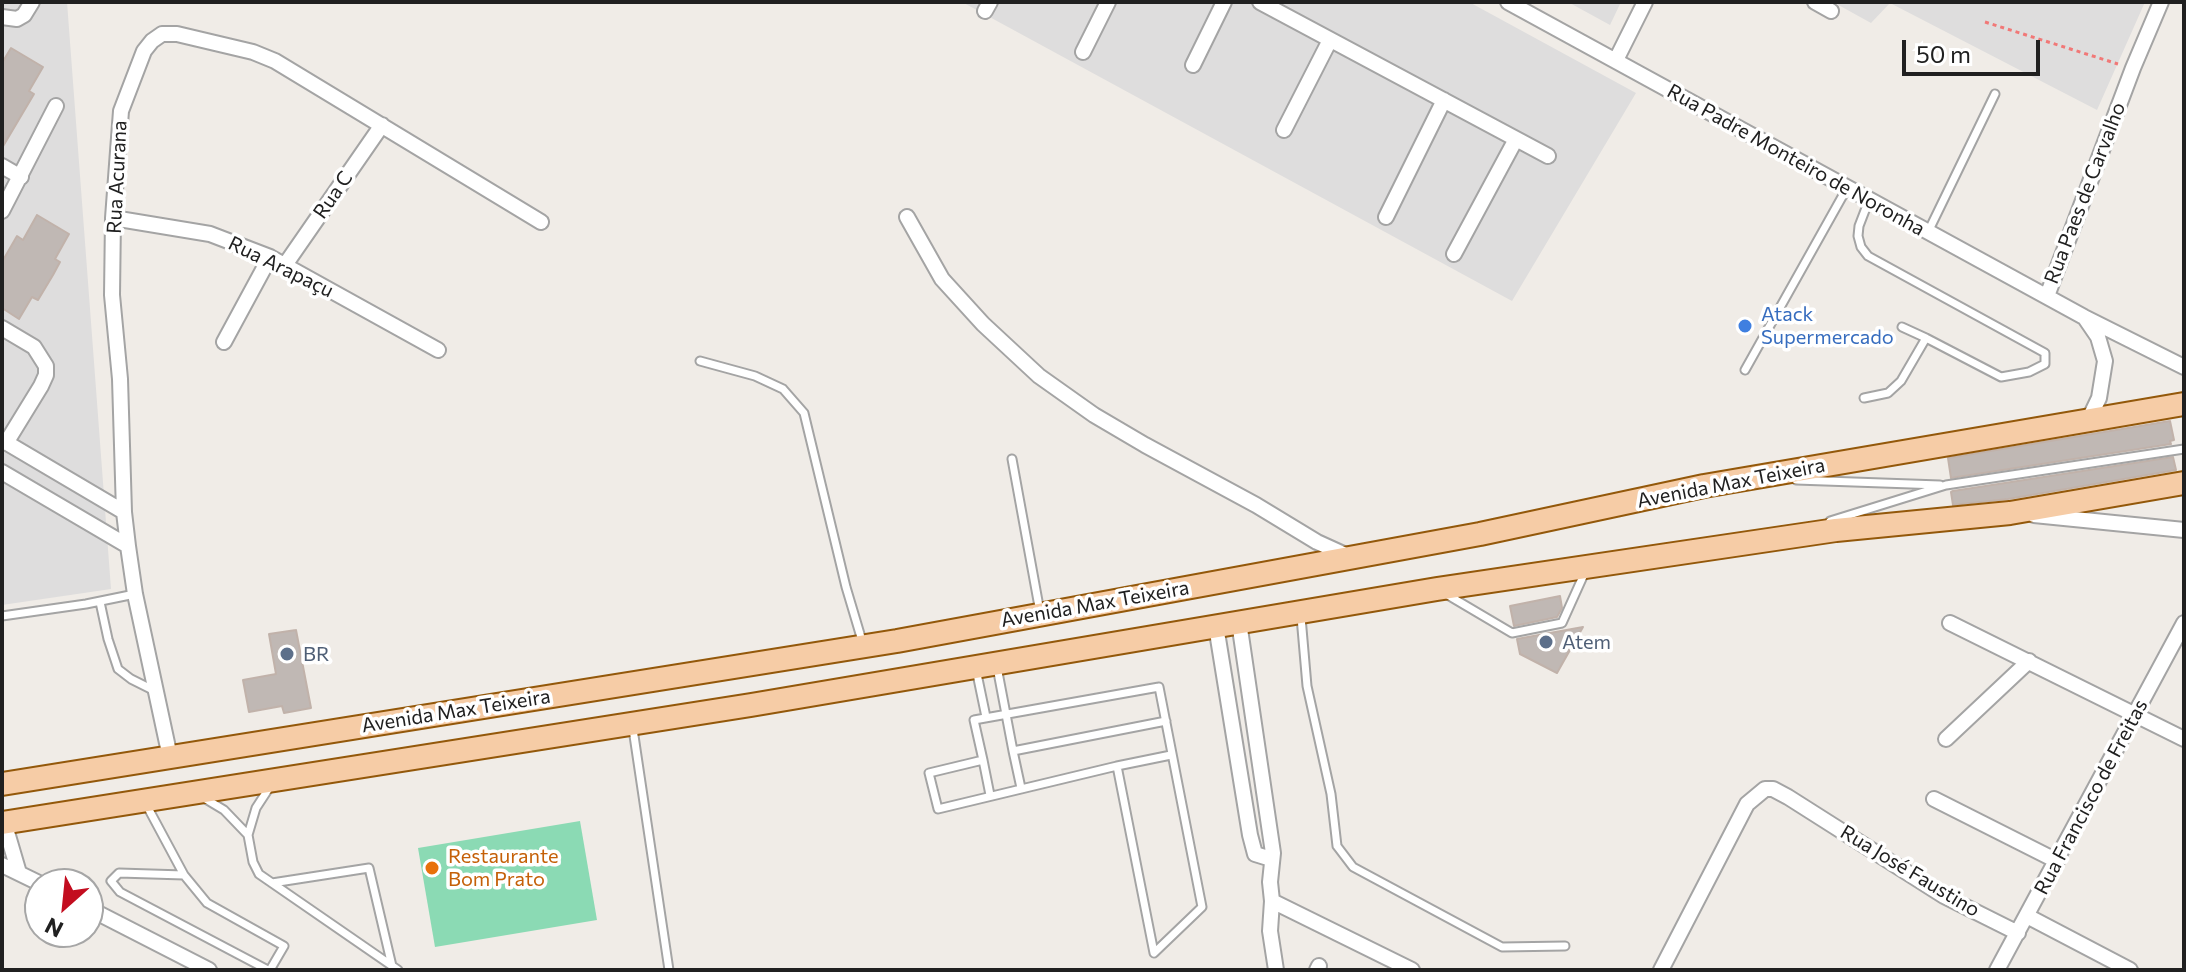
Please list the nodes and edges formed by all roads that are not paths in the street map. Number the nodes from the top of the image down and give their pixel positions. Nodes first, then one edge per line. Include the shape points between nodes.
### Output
1 (1108, 2) edge
2 (1224, 2) edge
3 (1260, 2) edge
4 (1508, 2) edge
5 (1645, 2) edge
6 (1815, 2) edge
7 (2161, 2) edge
8 (31, 3) edge
9 (1831, 11) dead end
10 (2, 17) edge
11 (1330, 40) junction
12 (1083, 52) dead end
13 (1616, 60) junction
14 (1193, 65) dead end
15 (1995, 94) dead end
16 (1444, 100) junction
17 (56, 106) dead end
18 (382, 125) junction
19 (1284, 130) dead end
20 (1516, 139) junction
21 (1548, 156) dead end
22 (2, 166) edge
23 (21, 177) junction
24 (1847, 188) junction
25 (1869, 200) junction
26 (2, 211) edge
27 (907, 217) dead end
28 (1386, 217) dead end
29 (113, 218) junction
30 (541, 222) dead end
31 (1928, 232) junction
32 (1454, 254) dead end
33 (270, 257) junction
34 (285, 265) junction
35 (2047, 296) junction
36 (2084, 317) junction
37 (1902, 327) dead end
38 (2, 328) edge
39 (1926, 338) junction
40 (224, 342) dead end
41 (438, 350) dead end
42 (700, 361) dead end
43 (2184, 367) edge
44 (1745, 370) dead end
45 (1864, 398) dead end
46 (2184, 404) edge
47 (2088, 421) junction
48 (4, 442) edge
49 (2182, 449) edge
50 (1012, 459) dead end
51 (2, 472) edge
52 (1749, 478) junction
53 (2184, 483) edge
54 (1946, 485) junction
55 (124, 512) junction
56 (2010, 513) junction
57 (2184, 530) edge
58 (1773, 538) junction
59 (128, 546) junction
60 (1350, 558) junction
61 (1587, 566) junction
62 (1437, 589) junction
63 (135, 594) junction
64 (100, 602) junction
65 (1300, 611) junction
66 (1040, 614) junction
67 (2, 616) edge
68 (1239, 622) junction
69 (1950, 623) dead end
70 (2184, 623) edge
71 (1216, 626) junction
72 (864, 646) junction
73 (2029, 661) junction
74 (986, 665) junction
75 (155, 691) junction
76 (1006, 714) junction
77 (2136, 714) junction
78 (986, 717) junction
79 (1166, 721) junction
80 (632, 722) junction
81 (1946, 739) dead end
82 (2184, 739) edge
83 (1013, 751) junction
84 (1171, 755) junction
85 (170, 757) junction
86 (983, 760) junction
87 (1117, 766) junction
88 (273, 781) junction
89 (2, 784) edge
90 (1021, 788) junction
91 (192, 792) junction
92 (990, 795) junction
93 (1934, 799) dead end
94 (144, 800) junction
95 (3, 822) edge
96 (248, 835) junction
97 (1273, 853) junction
98 (1255, 854) junction
99 (2057, 861) junction
100 (2, 865) edge
101 (19, 873) junction
102 (184, 875) junction
103 (24, 876) edge
104 (1270, 882) junction
105 (272, 883) junction
106 (1272, 901) junction
107 (104, 916) edge
108 (2027, 916) junction
109 (2018, 933) junction
110 (1565, 946) dead end
111 (395, 968) edge
112 (209, 970) edge
113 (269, 970) edge
114 (669, 970) edge
115 (1276, 970) edge
116 (1412, 970) edge
117 (1661, 970) edge
118 (1997, 970) edge
119 (2130, 970) edge

1 - 12 street
2 - 14 street
3 - 11 street
4 - 13 street, Rua Padre Monteiro de Noronha
5 - 13 street
6 - 9 street
7 - 35 street, Rua Paes de Carvalho
8 - 10 street via 17,19
11 - 16 street
11 - 19 street
13 - 24 street, Rua Padre Monteiro de Noronha
15 - 31 lane
16 - 20 street
16 - 28 street
17 - 23 street
18 - 29 street, Rua Acurana via 253,52 162,34 144,51 121,111
18 - 30 street, Rua Acurana
18 - 34 street, Rua C
20 - 21 street
20 - 32 street
22 - 23 street
23 - 26 street
24 - 25 street, Rua Padre Monteiro de Noronha
24 - 44 lane
25 - 31 street, Rua Padre Monteiro de Noronha
25 - 39 lane via 1858,236 1868,256 2045,353 2045,364 2001,377
27 - 60 street via 942,279 1039,376 1145,445
29 - 33 street, Rua Arapaçu via 210,234
29 - 55 street, Rua Acurana
31 - 35 street, Rua Padre Monteiro de Noronha
33 - 34 street, Rua Arapaçu
33 - 40 street
34 - 41 street, Rua Arapaçu
35 - 36 street, Rua Padre Monteiro de Noronha
36 - 43 street, Rua Padre Monteiro de Noronha
36 - 47 street via 2098,337 2105,361 2099,398
37 - 39 lane
38 - 48 street via 34,347 46,366 41,386
39 - 45 lane via 1901,381 1888,393
42 - 72 lane via 783,389 804,413
46 - 47 main road, Avenida Max Teixeira
47 - 52 main road, Avenida Max Teixeira
48 - 55 street
49 - 54 lane
50 - 66 lane
51 - 59 street
52 - 54 lane
52 - 60 main road, Avenida Max Teixeira
53 - 56 main road, Avenida Max Teixeira
54 - 58 lane
55 - 59 street, Rua Acurana
56 - 57 street
56 - 58 main road, Avenida Max Teixeira
58 - 61 main road, Avenida Max Teixeira
59 - 63 street, Rua Acurana
60 - 66 main road, Avenida Max Teixeira
61 - 62 main road, Avenida Max Teixeira
61 - 62 lane via 1562,623 1512,633
62 - 65 main road, Avenida Max Teixeira
63 - 64 lane
63 - 75 street, Rua Acurana
64 - 67 lane
64 - 75 lane via 118,669
65 - 68 main road, Avenida Max Teixeira
65 - 110 lane via 1307,686 1337,846 1353,867 1502,947
66 - 72 main road, Avenida Max Teixeira
68 - 71 main road, Avenida Max Teixeira
68 - 97 street
69 - 73 street
70 - 77 street, Rua Francisco de Freitas
71 - 74 main road, Avenida Max Teixeira
71 - 98 street
72 - 85 main road, Avenida Max Teixeira
73 - 77 street
73 - 81 street
74 - 76 lane
74 - 78 lane
74 - 80 main road, Avenida Max Teixeira
75 - 85 street, Rua Acurana
76 - 78 lane
76 - 79 lane via 1159,687
76 - 83 lane
77 - 82 street
77 - 99 street, Rua Francisco de Freitas
78 - 86 lane via 974,720
79 - 83 lane
79 - 84 lane
80 - 88 main road, Avenida Max Teixeira
80 - 114 lane
83 - 90 lane
84 - 87 lane
84 - 87 lane via 1202,907 1154,953
85 - 89 main road, Avenida Max Teixeira
86 - 92 lane
86 - 92 lane via 929,773 938,809
87 - 90 lane
88 - 91 main road, Avenida Max Teixeira
88 - 96 lane via 256,808
90 - 92 lane
91 - 94 main road, Avenida Max Teixeira
91 - 96 lane via 224,810
93 - 99 street
94 - 95 main road, Avenida Max Teixeira
94 - 102 lane
95 - 101 street
96 - 105 lane via 253,862
97 - 98 street via 1268,858
97 - 104 street
98 - 104 street
99 - 108 street, Rua Francisco de Freitas
100 - 101 street
101 - 103 street
102 - 113 lane via 207,903 284,946
102 - 113 lane via 119,873 111,881 120,892
104 - 106 street
105 - 111 lane
105 - 111 lane via 369,868
106 - 115 street
106 - 116 street
107 - 112 street
108 - 109 street, Rua Francisco de Freitas
108 - 119 street
109 - 117 street, Rua José Faustino via 1944,896 1804,807 1765,789 1747,804
109 - 118 street, Rua Francisco de Freitas

